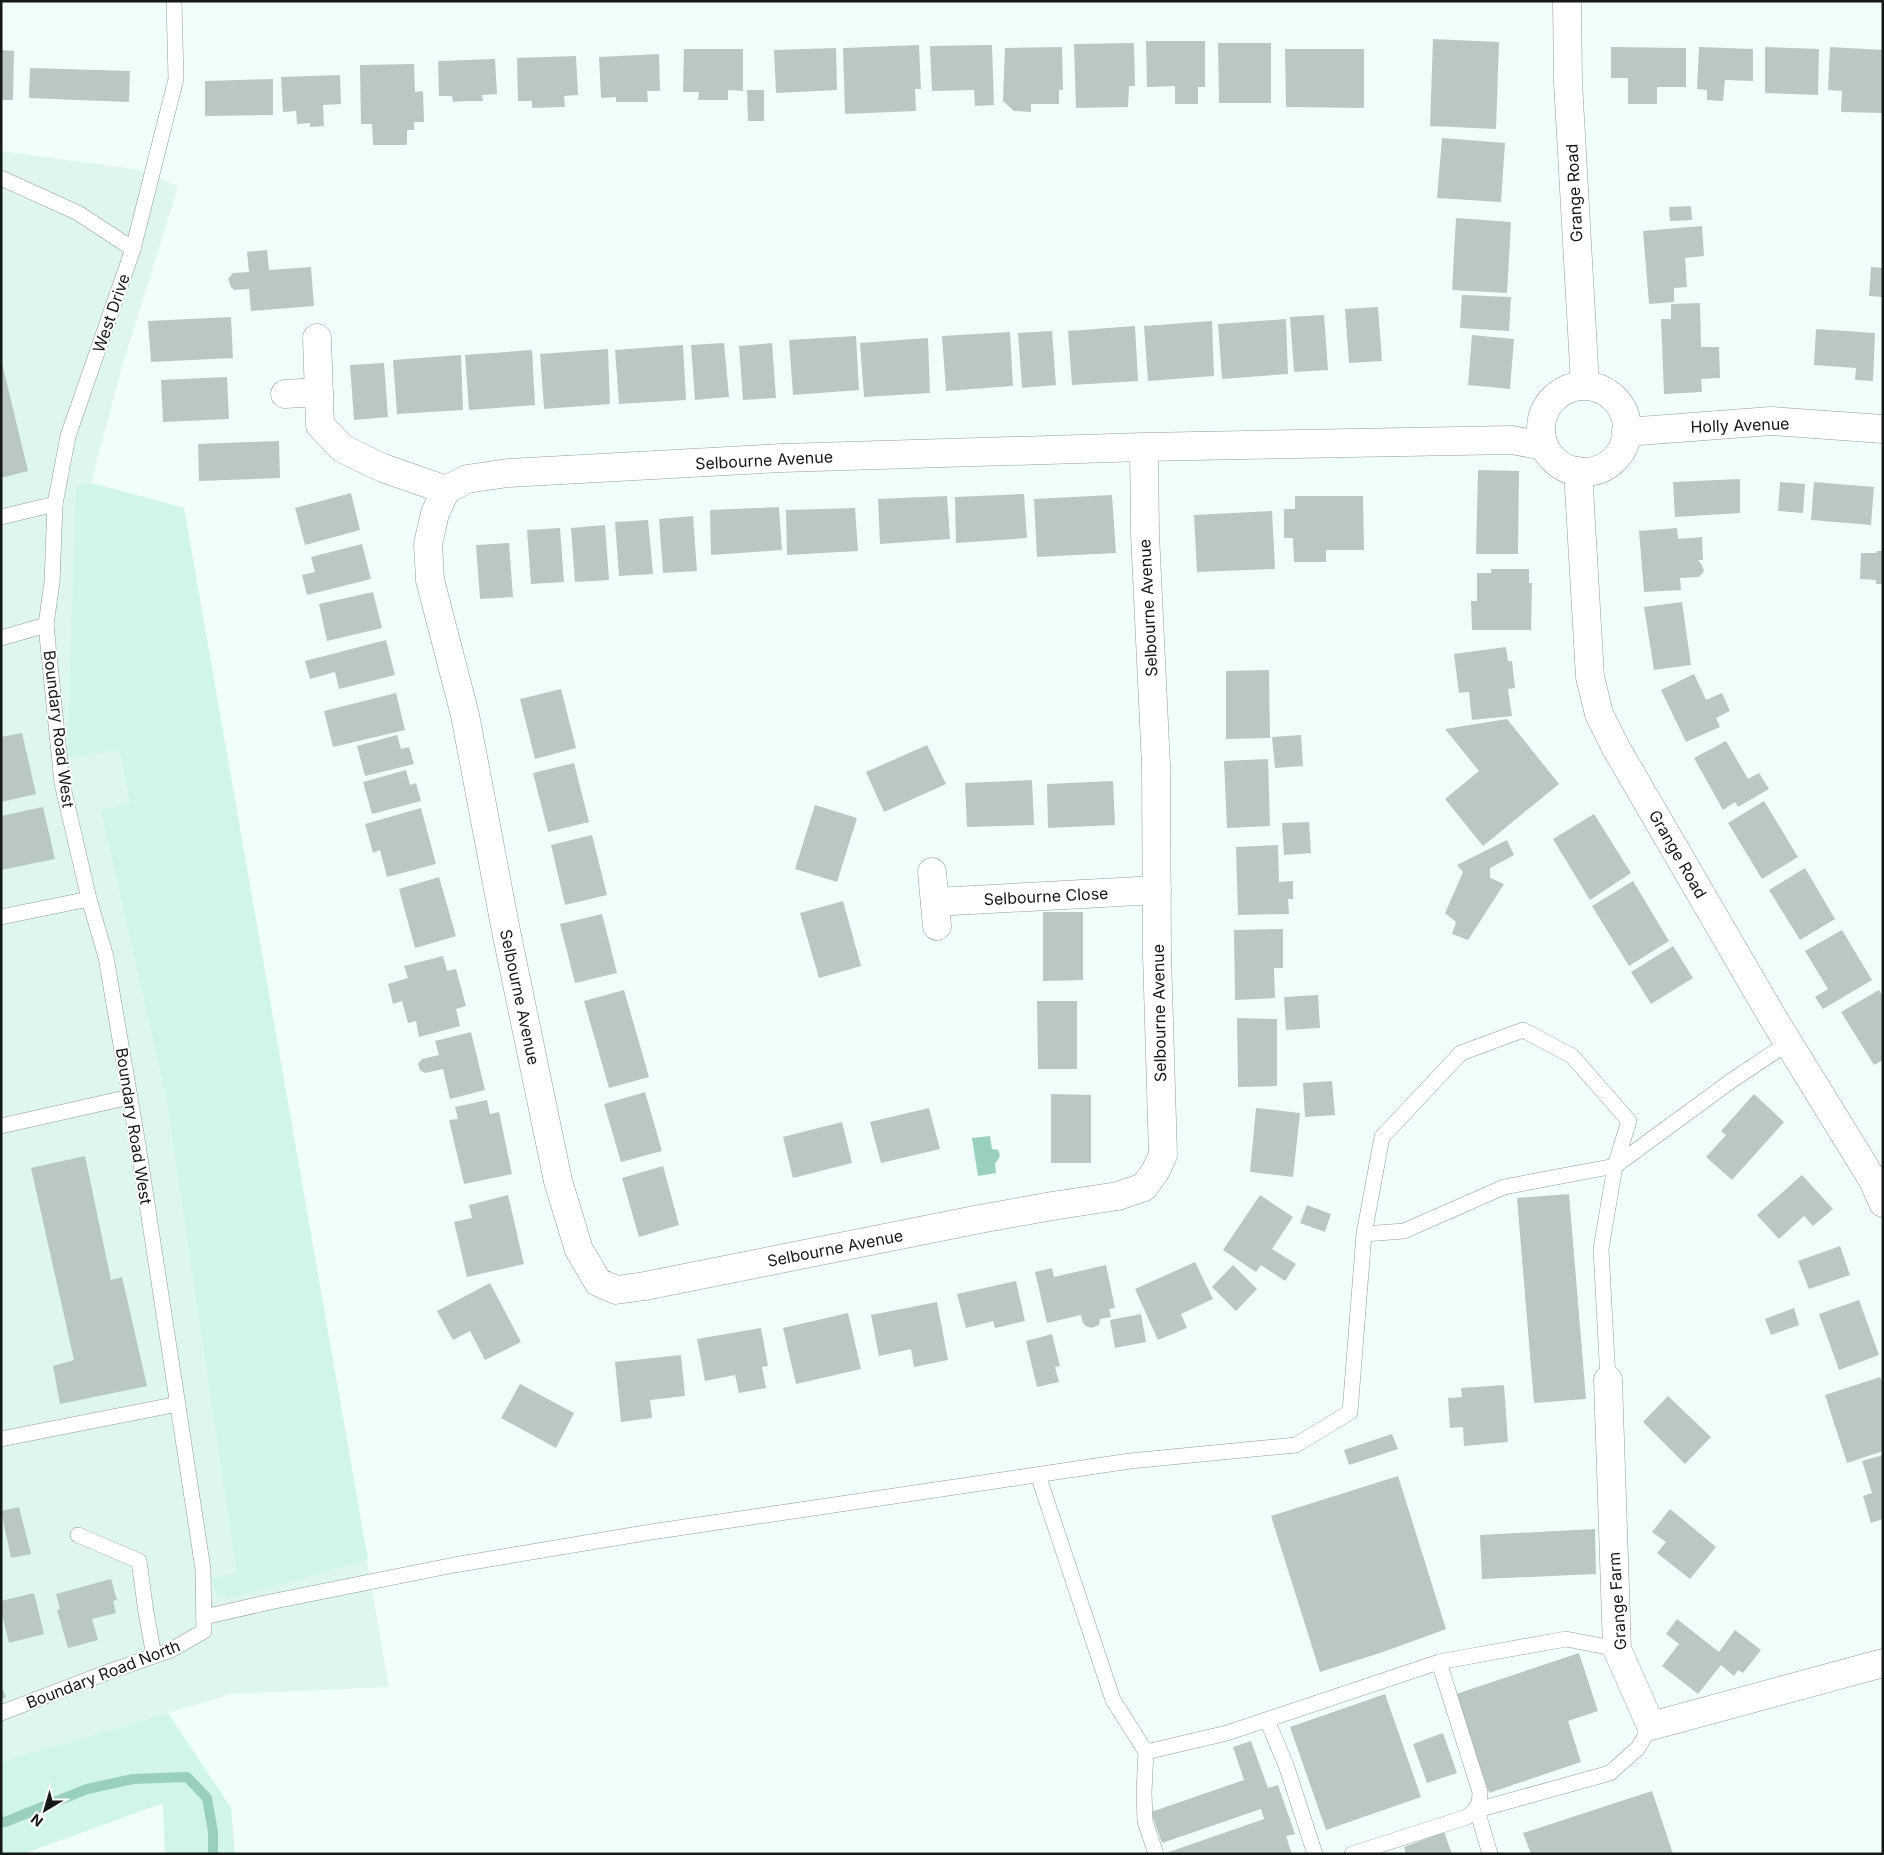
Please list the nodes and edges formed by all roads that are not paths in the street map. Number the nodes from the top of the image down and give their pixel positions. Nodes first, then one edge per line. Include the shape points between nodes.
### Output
1 (174, 1) edge
2 (1567, 1) edge
3 (1, 178) edge
4 (134, 249) junction
5 (317, 338) dead end
6 (1585, 385) junction
7 (320, 392) junction
8 (285, 394) dead end
9 (1883, 429) edge
10 (1626, 432) junction
11 (1544, 446) junction
12 (1144, 448) junction
13 (1578, 471) junction
14 (446, 490) junction
15 (55, 504) junction
16 (1, 517) edge
17 (46, 625) junction
18 (1, 638) edge
19 (932, 872) dead end
20 (1157, 890) junction
21 (89, 899) junction
22 (1, 917) edge
23 (1788, 1042) junction
24 (130, 1098) junction
25 (1, 1126) edge
26 (1615, 1166) junction
27 (1876, 1168) edge
28 (1883, 1203) edge
29 (1364, 1234) junction
30 (1608, 1380) joint
31 (178, 1404) junction
32 (1, 1439) edge
33 (1038, 1475) junction
34 (78, 1535) dead end
35 (204, 1624) junction
36 (1617, 1649) junction
37 (154, 1656) junction
38 (1439, 1662) junction
39 (1883, 1663) edge
40 (1, 1713) edge
41 (1267, 1720) junction
42 (1651, 1726) junction
43 (1146, 1752) junction
44 (1476, 1810) junction
45 (1156, 1854) edge
46 (1315, 1854) edge
47 (1352, 1854) edge
48 (1490, 1854) edge

1 - 4 lane, West Drive via 176,79
2 - 6 street, Grange Road via 1568,82
3 - 4 lane via 78,212
4 - 15 lane, West Drive via 68,436
5 - 7 street
6 - 10 street via 1599,388 1620,405 1626,418
6 - 11 street via 1571,387 1548,404 1540,432
7 - 8 street
7 - 14 street via 320,425 343,449 383,468
9 - 10 street, Holly Avenue via 1771,421
10 - 13 street via 1623,445 1611,462 1592,471
11 - 12 street, Selbourne Avenue via 1512,440
11 - 13 street via 1564,467
12 - 14 street, Selbourne Avenue via 782,458 508,473 467,479
12 - 20 street, Selbourne Avenue via 1156,766
13 - 23 street, Grange Road via 1590,677 1599,714
14 - 20 street, Selbourne Avenue via 435,513 428,544 430,580 465,715 558,1181 579,1250 598,1282 616,1290 644,1286 980,1219 1118,1196 1144,1187 1163,1155
15 - 16 lane
15 - 17 lane, West Drive via 52,582
17 - 18 lane
17 - 21 lane, Boundary Road West via 62,782
19 - 20 street, Selbourne Close via 936,914
21 - 22 lane
21 - 24 lane, Boundary Road West via 106,957
23 - 26 lane
23 - 27 street, Grange Road
24 - 25 lane
24 - 31 lane, Boundary Road West
26 - 29 lane via 1504,1187 1404,1231
26 - 29 lane via 1629,1121 1572,1056 1523,1030 1461,1053 1382,1137
26 - 30 lane via 1601,1249
27 - 28 street, Grange Road
29 - 33 lane, Boundary Road North via 1350,1412 1296,1445 1130,1461
30 - 36 street, Grange Farm
31 - 32 lane
31 - 35 lane, Boundary Road West via 203,1569
33 - 35 lane, Boundary Road North via 651,1532 454,1565 270,1602
33 - 43 lane via 1113,1700
34 - 37 lane via 139,1561
35 - 37 lane, Boundary Road North via 172,1650
36 - 38 lane via 1566,1639
36 - 42 street, Grange Farm
37 - 40 lane, Boundary Road North
38 - 41 lane
38 - 44 lane via 1480,1792
39 - 42 street
41 - 43 lane
41 - 46 lane via 1286,1765
42 - 44 lane via 1638,1748 1610,1774
43 - 45 lane via 1146,1821
44 - 47 lane via 1467,1818
44 - 48 lane

